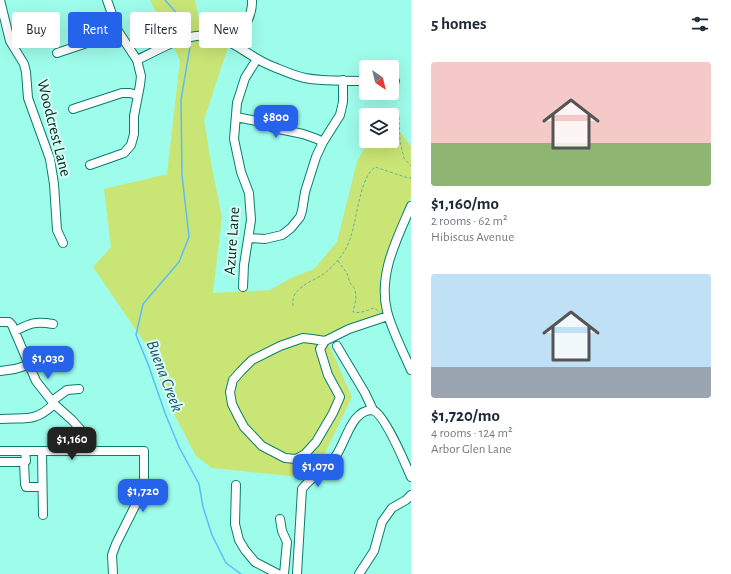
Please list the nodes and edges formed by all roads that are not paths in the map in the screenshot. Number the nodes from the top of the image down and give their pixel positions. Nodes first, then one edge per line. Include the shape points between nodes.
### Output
1 (0, 0) edge
2 (107, 0) edge
3 (252, 0) edge
4 (111, 12) edge
5 (252, 12) edge
6 (199, 36) edge
7 (122, 37) edge
8 (72, 48) edge
9 (240, 48) edge
10 (57, 53) dead end
11 (257, 59) junction
12 (137, 60) junction
13 (343, 80) junction
14 (359, 81) edge
15 (137, 95) junction
16 (73, 109) dead end
17 (236, 117) junction
18 (323, 142) junction
19 (90, 165) dead end
20 (411, 206) edge
21 (249, 238) junction
22 (63, 243) dead end
23 (243, 287) dead end
24 (388, 316) junction
25 (0, 322) edge
26 (53, 324) dead end
27 (14, 332) junction
28 (328, 339) junction
29 (337, 346) dead end
30 (28, 365) junction
31 (411, 370) edge
32 (0, 371) edge
33 (79, 389) dead end
34 (53, 402) junction
35 (373, 410) junction
36 (0, 419) edge
37 (0, 451) edge
38 (25, 451) junction
39 (42, 451) junction
40 (87, 451) junction
41 (0, 462) edge
42 (24, 462) junction
43 (411, 477) edge
44 (236, 484) dead end
45 (42, 487) junction
46 (411, 495) edge
47 (401, 503) junction
48 (411, 503) edge
49 (43, 516) dead end
50 (280, 519) dead end
51 (114, 574) edge
52 (278, 574) edge
53 (284, 574) edge
54 (297, 574) edge
55 (359, 574) edge

1 - 22 street, Woodcrest Lane via 10,40 24,64 28,98 50,159 56,230
2 - 4 street
3 - 5 street
6 - 12 street via 177,42
7 - 12 street
8 - 10 street
9 - 11 street
11 - 13 street via 305,78
11 - 17 street, Azure Lane via 245,78 237,103
12 - 15 street via 141,76
13 - 14 street
13 - 18 street via 340,115
15 - 16 street via 130,92 122,93
15 - 19 street via 131,145 124,153
17 - 18 street via 304,134
17 - 21 street, Azure Lane via 234,139 248,193
18 - 21 street via 305,192 300,217 282,235 265,239
20 - 24 street via 388,261 384,291
21 - 23 street, Azure Lane
24 - 28 street
24 - 31 street
25 - 27 street via 8,322
26 - 27 street via 39,322
27 - 30 street
28 - 28 street via 303,338 280,346 252,360 233,380 230,392 232,404 244,427 262,446 285,458 296,459 305,454 316,442 340,397 328,375 320,349
29 - 35 street
30 - 32 street
30 - 34 street via 36,381
33 - 34 street via 66,390
34 - 36 street via 47,411 35,417
34 - 40 street via 80,429 85,437
35 - 43 street via 384,420
35 - 54 street via 366,410 358,415 336,456 302,490
37 - 38 street
38 - 39 street
38 - 42 street
39 - 40 street
39 - 45 street
40 - 51 street via 144,451 142,492 112,555
41 - 42 street
42 - 45 street via 26,487
44 - 52 street via 235,524 240,540 255,562
45 - 49 street
46 - 47 street
47 - 48 street
47 - 55 street via 392,508 382,522 374,551
50 - 53 street via 287,542

